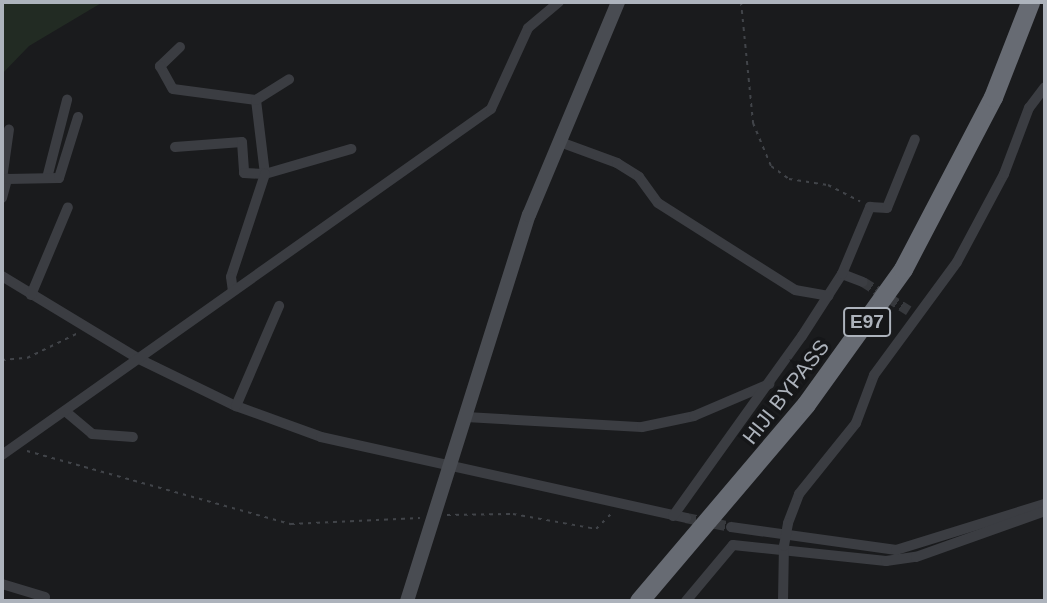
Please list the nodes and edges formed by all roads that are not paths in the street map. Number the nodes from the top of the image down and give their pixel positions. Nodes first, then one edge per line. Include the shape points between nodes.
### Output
1 (559, 2) edge
2 (618, 2) edge
3 (1030, 2) edge
4 (180, 47) dead end
5 (289, 79) dead end
6 (1045, 87) edge
7 (67, 100) dead end
8 (256, 100) junction
9 (78, 117) dead end
10 (9, 129) dead end
11 (915, 139) dead end
12 (560, 142) junction
13 (175, 147) dead end
14 (351, 149) dead end
15 (265, 174) junction
16 (47, 178) junction
17 (4, 179) edge
18 (2, 198) edge
19 (68, 207) dead end
20 (842, 274) junction
21 (2, 276) edge
22 (863, 282) tunnel mouth
23 (233, 291) junction
24 (30, 295) junction
25 (828, 296) junction
26 (279, 306) dead end
27 (909, 311) tunnel mouth
28 (920, 318) junction
29 (139, 359) junction
30 (771, 383) junction
31 (236, 406) junction
32 (65, 411) junction
33 (466, 417) junction
34 (133, 437) dead end
35 (2, 455) edge
36 (448, 465) junction
37 (1045, 504) edge
38 (1045, 511) edge
39 (673, 516) junction
40 (686, 518) tunnel mouth
41 (731, 527) tunnel mouth
42 (783, 549) junction
43 (2, 584) edge
44 (44, 597) dead end
45 (407, 601) edge
46 (639, 601) edge
47 (685, 601) edge
48 (783, 601) edge

1 - 23 street via 528,28 491,109
2 - 12 street
3 - 46 highway, HIJI BYPASS / E97 via 993,97 903,269 806,404
4 - 8 street via 160,66 173,89
5 - 8 street
6 - 28 street via 957,262
7 - 16 street
8 - 15 street
9 - 16 street via 60,178
10 - 17 street
11 - 20 street via 887,208 870,207
12 - 25 street via 617,163 639,177 658,203 795,289
12 - 33 street via 529,215
13 - 15 street via 242,142 244,173
14 - 15 street
15 - 23 street via 231,277
16 - 17 street
17 - 18 street
19 - 24 street
20 - 22 street
20 - 25 street
21 - 24 street
23 - 29 street
24 - 29 street
25 - 30 street
26 - 31 street
27 - 28 street
28 - 42 street, bridge via 874,375 856,424 799,494
29 - 31 street
29 - 32 street
30 - 33 street via 694,416 642,427
30 - 39 street
31 - 36 street via 321,436
32 - 34 street via 92,434
32 - 35 street
33 - 36 street
36 - 39 street
36 - 45 street
37 - 41 street via 896,550
38 - 42 street via 916,557
39 - 40 street
42 - 47 street via 733,545
42 - 48 street
43 - 44 street

